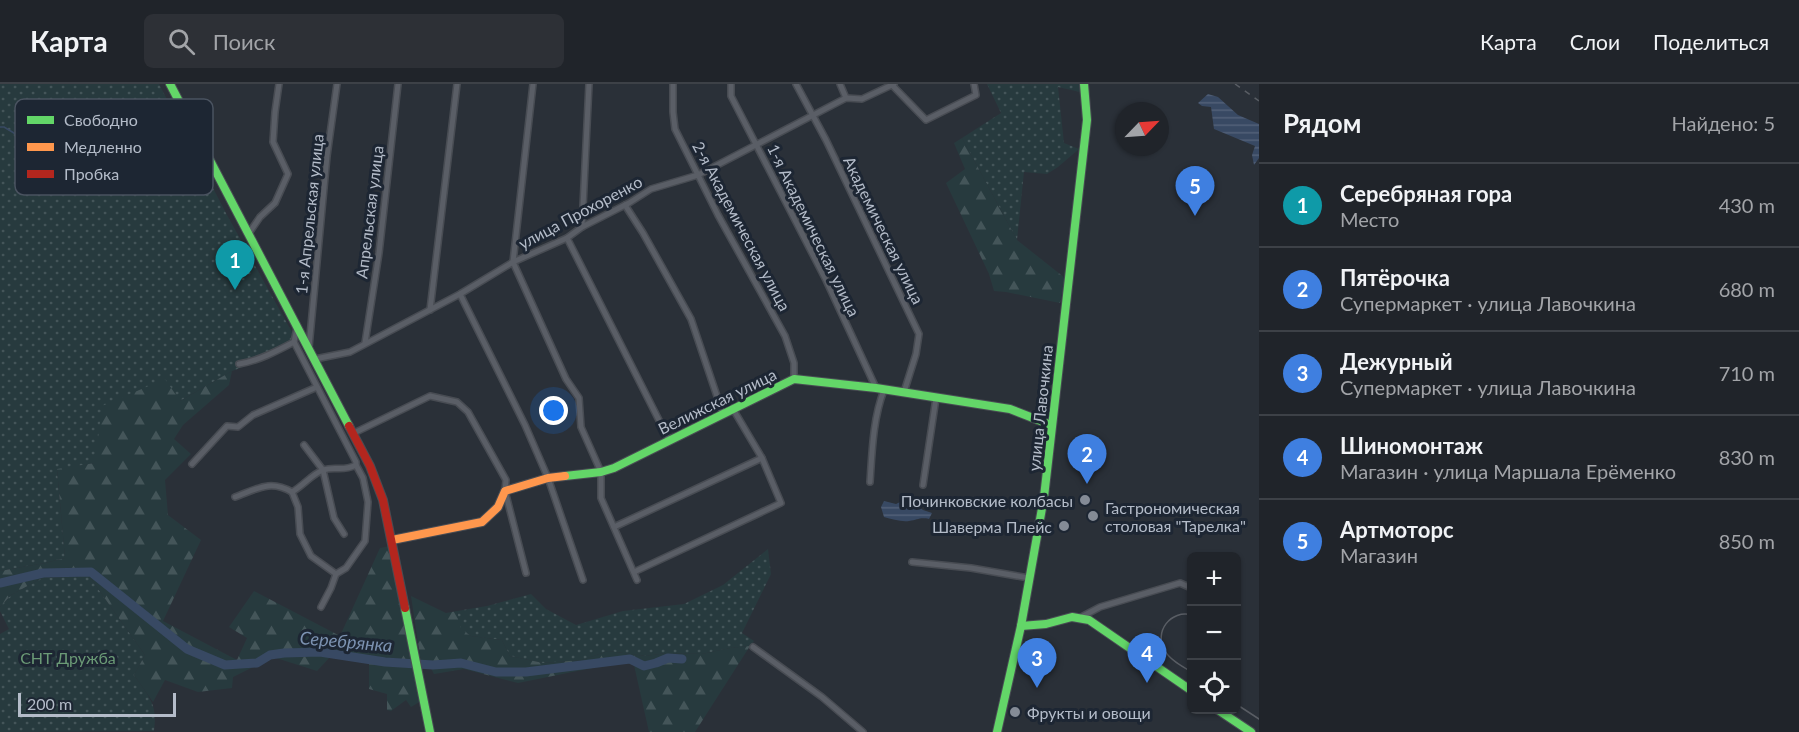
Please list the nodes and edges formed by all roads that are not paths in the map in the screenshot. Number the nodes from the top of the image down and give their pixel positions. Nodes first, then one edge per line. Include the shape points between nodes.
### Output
1 (170, 84) edge
2 (279, 84) edge
3 (337, 84) edge
4 (398, 84) edge
5 (457, 84) edge
6 (533, 84) edge
7 (589, 84) edge
8 (673, 84) edge
9 (731, 84) edge
10 (796, 84) edge
11 (840, 84) edge
12 (974, 84) edge
13 (1084, 84) edge
14 (893, 85) edge
15 (846, 98) junction
16 (178, 99) edge
17 (812, 115) junction
18 (756, 144) junction
19 (213, 165) edge
20 (698, 175) junction
21 (625, 205) junction
22 (582, 227) junction
23 (249, 233) junction
24 (567, 238) junction
25 (513, 262) junction
26 (460, 294) junction
27 (430, 310) junction
28 (298, 326) junction
29 (294, 342) junction
30 (365, 343) junction
31 (309, 347) junction
32 (315, 359) junction
33 (239, 364) dead end
34 (794, 379) junction
35 (317, 387) junction
36 (880, 389) junction
37 (904, 392) junction
38 (936, 398) junction
39 (733, 409) junction
40 (723, 414) junction
41 (1051, 425) junction
42 (354, 433) junction
43 (669, 440) junction
44 (304, 445) dead end
45 (762, 458) junction
46 (192, 464) dead end
47 (356, 465) junction
48 (323, 470) junction
49 (602, 472) junction
50 (548, 478) junction
51 (870, 482) dead end
52 (923, 485) dead end
53 (505, 491) junction
54 (292, 492) junction
55 (235, 497) dead end
56 (614, 527) junction
57 (344, 534) dead end
58 (392, 540) junction
59 (912, 562) dead end
60 (634, 572) junction
61 (526, 573) dead end
62 (336, 574) junction
63 (1029, 578) junction
64 (583, 580) dead end
65 (637, 580) dead end
66 (1187, 586) edge
67 (321, 607) dead end
68 (1083, 616) junction
69 (1021, 626) junction
70 (753, 647) dead end
71 (1187, 688) edge
72 (1224, 714) edge
73 (430, 732) edge
74 (864, 732) edge
75 (997, 732) edge
76 (1251, 732) edge

1 - 16 street
2 - 23 street via 273,142 288,174 275,203
3 - 31 street, 1-я Апрельская улица
4 - 30 street, Апрельская улица
5 - 27 street
6 - 25 street
7 - 22 street
8 - 20 street, 2-я Академическая улица via 675,129
9 - 18 street, 1-я Академическая улица via 731,96
10 - 17 street, Академическая улица
11 - 15 street
12 - 14 street via 976,95 926,120
13 - 41 street, улица Лавочкина via 1085,141
14 - 15 street, улица Прохоренко via 862,99
15 - 17 street, улица Прохоренко
17 - 18 street, улица Прохоренко
17 - 37 street, Академическая улица via 919,334
18 - 20 street, улица Прохоренко
18 - 36 street, 1-я Академическая улица
19 - 23 street
20 - 21 street, улица Прохоренко via 651,189
20 - 34 street, 2-я Академическая улица via 785,336 794,363
21 - 22 street, улица Прохоренко
21 - 40 street via 691,319
22 - 24 street, улица Прохоренко
23 - 28 street
24 - 25 street, улица Прохоренко
24 - 43 street
25 - 26 street, улица Прохоренко
25 - 49 street via 579,398 581,427
26 - 27 street, улица Прохоренко
26 - 50 street
27 - 30 street, улица Прохоренко
28 - 29 street
28 - 31 street
29 - 33 street
29 - 35 street
30 - 32 street, улица Прохоренко via 350,352
31 - 32 street
32 - 42 street
34 - 36 street, Велижская улица
34 - 39 street, Велижская улица
35 - 46 street via 253,415 238,427 227,426
35 - 47 street
36 - 37 street, Велижская улица
36 - 51 street
37 - 38 street, Велижская улица
38 - 41 street, Велижская улица via 1010,410
38 - 52 street
39 - 40 street, Велижская улица
39 - 45 street
40 - 43 street, Велижская улица
41 - 63 street, улица Лавочкина via 1044,497
42 - 53 street via 430,396 457,402 468,412 506,480
42 - 58 street via 384,500
43 - 49 street, Велижская улица
44 - 48 street
45 - 56 street
45 - 60 street via 781,503
47 - 48 street via 347,470
47 - 62 street via 368,502 365,541 346,568
48 - 54 street
48 - 57 street via 334,518
49 - 50 street, Велижская улица
49 - 56 street via 601,498
50 - 53 street, Велижская улица
50 - 64 street
53 - 58 street via 498,507 482,522
53 - 61 street
54 - 55 street via 273,484
54 - 62 street via 304,542 312,556
56 - 60 street
58 - 73 street
59 - 63 street
60 - 65 street
62 - 67 street
63 - 69 street, улица Лавочкина
66 - 68 street via 1180,583 1100,607
68 - 69 street
68 - 71 street
69 - 75 street, улица Лавочкина
70 - 74 street
72 - 76 street

